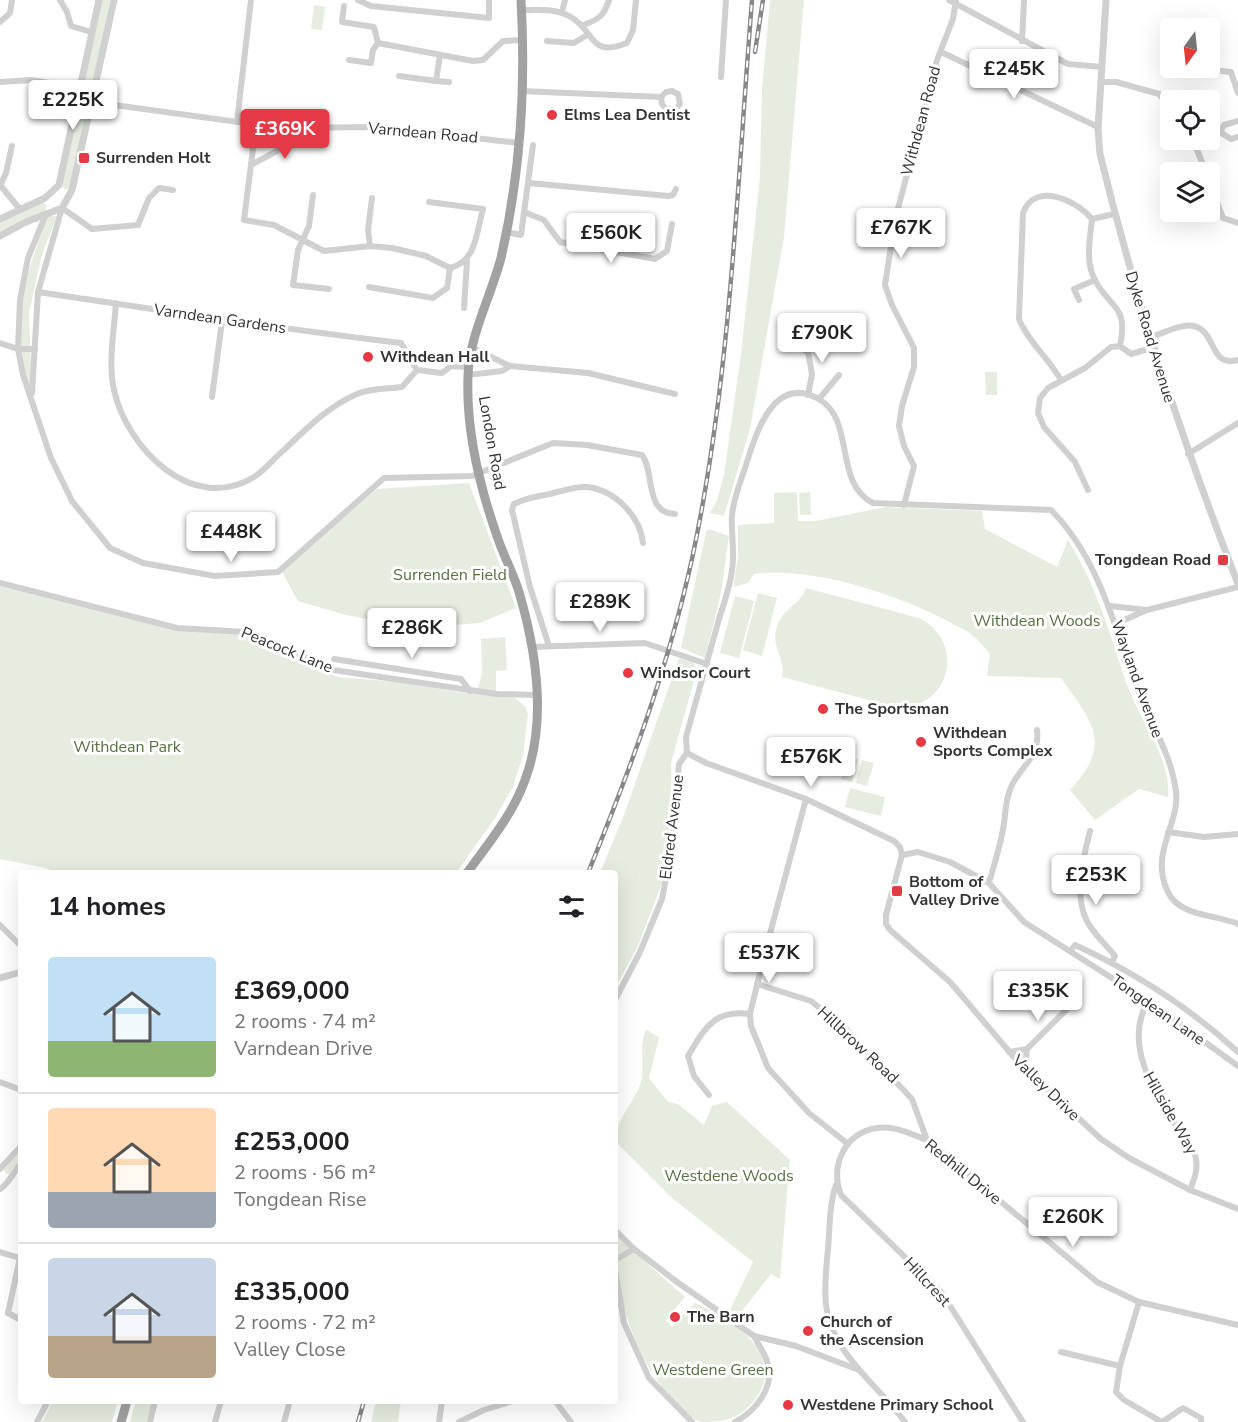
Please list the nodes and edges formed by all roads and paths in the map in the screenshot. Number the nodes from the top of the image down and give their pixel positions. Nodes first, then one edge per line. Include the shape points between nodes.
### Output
1 (12, 0) edge
2 (60, 0) edge
3 (99, 0) edge
4 (114, 0) edge
5 (250, 0) edge
6 (358, 0) edge
7 (489, 0) edge
8 (520, 0) edge
9 (565, 0) edge
10 (609, 0) edge
11 (636, 0) edge
12 (726, 0) edge
13 (1024, 0) edge
14 (1106, 0) edge
15 (954, 1) edge
16 (344, 6) dead end
17 (521, 10) junction
18 (562, 12) junction
19 (0, 22) edge
20 (583, 25) junction
21 (91, 32) junction
22 (587, 35) junction
23 (522, 40) junction
24 (547, 41) dead end
25 (1023, 41) junction
26 (378, 43) junction
27 (941, 52) junction
28 (440, 55) junction
29 (349, 60) dead end
30 (1102, 67) junction
31 (1220, 71) edge
32 (399, 76) dead end
33 (721, 77) dead end
34 (436, 81) junction
35 (0, 82) edge
36 (449, 82) dead end
37 (1101, 82) junction
38 (81, 88) junction
39 (521, 91) junction
40 (1238, 93) edge
41 (1160, 94) edge
42 (661, 97) dead end
43 (78, 100) junction
44 (93, 102) junction
45 (1238, 121) edge
46 (237, 122) junction
47 (256, 124) junction
48 (1098, 127) junction
49 (281, 128) junction
50 (1220, 132) joint
51 (1238, 137) edge
52 (519, 143) junction
53 (533, 145) dead end
54 (12, 146) dead end
55 (251, 165) junction
56 (529, 183) junction
57 (0, 185) edge
58 (676, 189) dead end
59 (173, 190) dead end
60 (56, 191) junction
61 (313, 195) dead end
62 (47, 196) junction
63 (372, 198) dead end
64 (67, 200) junction
65 (429, 202) dead end
66 (19, 208) junction
67 (62, 208) junction
68 (1220, 210) edge
69 (524, 212) junction
70 (46, 214) junction
71 (1114, 214) junction
72 (0, 219) edge
73 (1092, 219) junction
74 (672, 224) dead end
75 (1238, 224) edge
76 (506, 232) junction
77 (0, 236) edge
78 (301, 242) junction
79 (370, 246) junction
80 (467, 261) junction
81 (450, 268) junction
82 (1095, 280) junction
83 (369, 287) dead end
84 (329, 290) dead end
85 (38, 292) junction
86 (1079, 300) dead end
87 (116, 303) junction
88 (464, 308) dead end
89 (222, 321) junction
90 (1149, 338) junction
91 (0, 343) edge
92 (1120, 346) junction
93 (473, 348) junction
94 (800, 348) dead end
95 (1152, 348) junction
96 (35, 349) junction
97 (18, 350) junction
98 (1238, 360) edge
99 (510, 366) junction
100 (417, 370) junction
101 (468, 371) junction
102 (838, 375) dead end
103 (1061, 380) junction
104 (675, 394) dead end
105 (808, 395) junction
106 (32, 397) junction
107 (212, 397) dead end
108 (819, 399) junction
109 (1238, 423) edge
110 (1188, 454) junction
111 (480, 474) junction
112 (1088, 490) dead end
113 (904, 505) junction
114 (675, 514) dead end
115 (643, 543) dead end
116 (0, 583) edge
117 (1238, 586) edge
118 (1110, 606) junction
119 (1147, 610) junction
120 (1117, 623) junction
121 (549, 646) junction
122 (532, 647) junction
123 (334, 659) dead end
124 (706, 666) junction
125 (470, 691) junction
126 (536, 694) junction
127 (1037, 730) dead end
128 (687, 753) junction
129 (806, 799) junction
130 (1090, 831) dead end
131 (1237, 831) edge
132 (1168, 832) junction
133 (902, 855) junction
134 (469, 870) edge
135 (989, 883) junction
136 (1238, 924) edge
137 (0, 925) edge
138 (18, 943) edge
139 (1071, 950) junction
140 (1112, 962) junction
141 (18, 973) edge
142 (0, 978) edge
143 (757, 984) junction
144 (618, 994) edge
145 (1148, 1001) junction
146 (1073, 1004) dead end
147 (750, 1014) junction
148 (1027, 1049) junction
149 (1009, 1052) junction
150 (1238, 1052) edge
151 (1238, 1066) edge
152 (1025, 1069) junction
153 (0, 1082) edge
154 (18, 1089) edge
155 (709, 1095) dead end
156 (927, 1140) junction
157 (848, 1144) junction
158 (18, 1149) edge
159 (18, 1168) edge
160 (0, 1170) edge
161 (9, 1178) junction
162 (837, 1184) junction
163 (0, 1189) edge
164 (1190, 1190) junction
165 (846, 1203) junction
166 (831, 1209) junction
167 (1238, 1209) edge
168 (618, 1233) edge
169 (634, 1249) junction
170 (0, 1252) edge
171 (18, 1257) edge
172 (618, 1258) edge
173 (18, 1267) edge
174 (618, 1287) edge
175 (1139, 1302) junction
176 (18, 1318) edge
177 (1238, 1325) edge
178 (754, 1336) junction
179 (844, 1349) junction
180 (1061, 1352) dead end
181 (834, 1360) junction
182 (1120, 1366) junction
183 (859, 1370) junction
184 (46, 1404) edge
185 (125, 1404) edge
186 (154, 1404) edge
187 (220, 1404) edge
188 (289, 1404) edge
189 (442, 1404) edge
190 (503, 1404) edge
191 (557, 1404) edge
192 (37, 1422) edge
193 (121, 1422) edge
194 (150, 1422) edge
195 (215, 1422) edge
196 (284, 1422) edge
197 (439, 1422) edge
198 (459, 1422) edge
199 (571, 1422) edge
200 (692, 1422) edge
201 (735, 1422) edge
202 (905, 1422) edge
203 (1023, 1422) edge
204 (1201, 1422) edge

1 - 19 street via 10,13
2 - 21 street via 71,26
3 - 21 street
4 - 44 street
5 - 46 street
6 - 7 street via 370,6 489,18
8 - 17 highway, London Road
9 - 18 street
10 - 20 street via 598,20
11 - 22 street via 633,30 627,43 612,49 600,47
12 - 33 street
13 - 25 street
14 - 30 street, Dyke Road Avenue
15 - 25 street
15 - 27 street, Withdean Road
16 - 26 street via 342,22 374,27
17 - 18 street
17 - 23 highway, London Road
18 - 20 street
20 - 22 street
21 - 38 street
22 - 24 street via 574,44
23 - 28 street via 503,41 483,60
23 - 39 highway, London Road
25 - 30 street via 1068,64
26 - 28 street
26 - 29 street via 371,63
27 - 48 street
27 - 113 street, Withdean Road via 896,220 885,285 914,348 914,367 899,426 914,466
28 - 34 street
30 - 37 street, Dyke Road Avenue
31 - 40 street via 1231,72
32 - 34 street
34 - 36 street
35 - 38 street via 30,80
37 - 41 street
37 - 48 street, Dyke Road Avenue
38 - 43 street
39 - 42 street
39 - 52 highway, London Road
43 - 44 street, Varndean Road
43 - 60 street
44 - 46 street, Varndean Road
44 - 64 street
45 - 50 street via 1224,125
46 - 47 street, Varndean Road
47 - 49 street, Varndean Road
47 - 55 street
48 - 71 street, Dyke Road Avenue
49 - 52 street, Varndean Road via 375,127
49 - 55 street via 277,151
50 - 51 street via 1231,139
52 - 76 highway, London Road
53 - 56 street
54 - 57 street
55 - 78 street via 244,220 274,225
56 - 58 street via 668,196
56 - 69 street
57 - 66 street
59 - 67 street via 159,188 149,198 138,225 92,229
60 - 62 street
60 - 64 street
61 - 78 street via 309,226
62 - 66 street
62 - 70 street via 50,206
63 - 79 street
64 - 67 street
65 - 80 street via 483,209
66 - 72 street
67 - 70 street
67 - 85 street
68 - 75 street via 1223,218
69 - 74 street via 544,219 560,242 655,259 667,251
69 - 76 street via 521,235
70 - 77 street
70 - 97 street via 28,258 20,300
71 - 73 street
71 - 90 street, Dyke Road Avenue
73 - 82 street via 1088,255
73 - 103 street via 1074,203 1054,197 1037,196 1023,213 1019,319
76 - 93 highway, London Road
78 - 79 street via 324,251
78 - 84 street via 294,285
79 - 81 street via 412,252
80 - 81 street
80 - 88 street
81 - 83 street via 447,288 433,298
82 - 86 street via 1074,290
82 - 92 street via 1119,312
85 - 87 street, Varndean Gardens
85 - 96 street
87 - 89 street, Varndean Gardens
87 - 100 street via 114,388 122,416 153,461 177,478 207,487 233,485 255,476 322,414 358,393 402,387
89 - 100 street, Varndean Gardens via 401,343
89 - 107 street
90 - 95 street, Dyke Road Avenue
90 - 98 street via 1194,326 1207,334 1220,359
91 - 97 street
92 - 95 street via 1131,354
92 - 103 street via 1111,347 1086,368
93 - 99 street
93 - 101 highway, London Road
94 - 105 street via 808,352 812,374
95 - 110 street, Dyke Road Avenue
96 - 97 street
96 - 106 street
97 - 106 street
99 - 101 street via 502,371
99 - 104 street via 588,373
100 - 101 street via 442,373 451,366
101 - 111 highway, London Road via 469,411
102 - 108 street
103 - 112 street via 1040,398 1038,413 1044,427 1075,462
105 - 108 street
105 - 124 street via 782,399 763,418 732,514 733,569
106 - 111 street via 51,458 72,501 110,548 154,565 215,576 278,572 384,478
108 - 113 street via 835,416 852,482 860,495 873,503
109 - 110 street
110 - 117 street, Dyke Road Avenue
111 - 114 street via 553,443 639,454 645,459 657,504 663,512
111 - 122 highway, London Road via 495,532 519,591
113 - 118 street, Wayland Avenue via 1051,510 1070,530
115 - 121 street via 632,514 614,497 589,487 514,504 522,558
116 - 125 street, Peacock Lane via 177,627 247,632 333,670
117 - 119 street
118 - 119 street
118 - 120 street, Wayland Avenue
119 - 120 street
120 - 132 street, Wayland Avenue via 1139,692 1170,767 1176,794
121 - 122 street
121 - 124 street via 645,644
122 - 126 highway, London Road
123 - 125 street, Peacock Lane via 461,679
124 - 128 street via 686,737
125 - 126 street, Peacock Lane
126 - 134 highway, London Road via 535,735 525,781 502,824
127 - 135 street via 1034,756 1008,796
128 - 129 street
128 - 144 street, Eldred Avenue via 680,764 673,843 662,899
129 - 133 street via 894,842
129 - 143 street
130 - 140 street via 1081,872 1081,896 1088,922 1115,956
131 - 132 street via 1204,837
132 - 136 street, Wayland Avenue via 1161,865 1174,902 1188,911
133 - 135 street, Tongdean Lane via 918,852 950,862
133 - 149 street, Valley Drive via 886,924 950,982
135 - 139 street, Tongdean Lane via 1024,922
137 - 138 street
139 - 140 street via 1075,945
139 - 145 street, Tongdean Lane
140 - 150 street via 1158,990
141 - 142 street
143 - 147 street
143 - 156 street, Hillbrow Road via 811,1001 856,1038 912,1099
145 - 151 street, Tongdean Lane
145 - 164 street, Hillside Way via 1139,1036 1144,1072 1196,1157 1196,1175
146 - 148 street
147 - 155 street via 729,1013 716,1019 688,1056 694,1076
147 - 157 street via 753,1037 768,1068 809,1113
148 - 149 street
148 - 152 street
149 - 152 street, Valley Drive
152 - 164 street, Valley Drive via 1101,1139
153 - 154 street
156 - 157 street, Redhill Drive via 893,1128 878,1128
156 - 175 street, Redhill Drive via 1088,1275
157 - 162 street via 839,1158
158 - 160 street
159 - 161 street
160 - 161 street
161 - 163 street
162 - 165 street, Hillcrest
162 - 166 street
164 - 167 street, Valley Drive
165 - 166 street
165 - 203 street, Hillcrest via 942,1293
166 - 179 street via 826,1305 836,1338
168 - 169 street
169 - 172 street
169 - 178 street
170 - 171 street
173 - 176 street via 8,1313
174 - 200 street via 624,1323 649,1378
175 - 177 street, Redhill Drive
175 - 182 street
178 - 181 street
178 - 201 street via 768,1362 767,1388 750,1414
179 - 181 street via 841,1358
179 - 183 street
180 - 182 street
181 - 183 street
182 - 204 street via 1116,1392 1153,1418 1162,1422 1183,1408 1201,1418
183 - 202 street
184 - 192 street
185 - 193 highway
186 - 194 street
187 - 195 street
188 - 196 street
189 - 197 street
190 - 198 street
191 - 199 street

